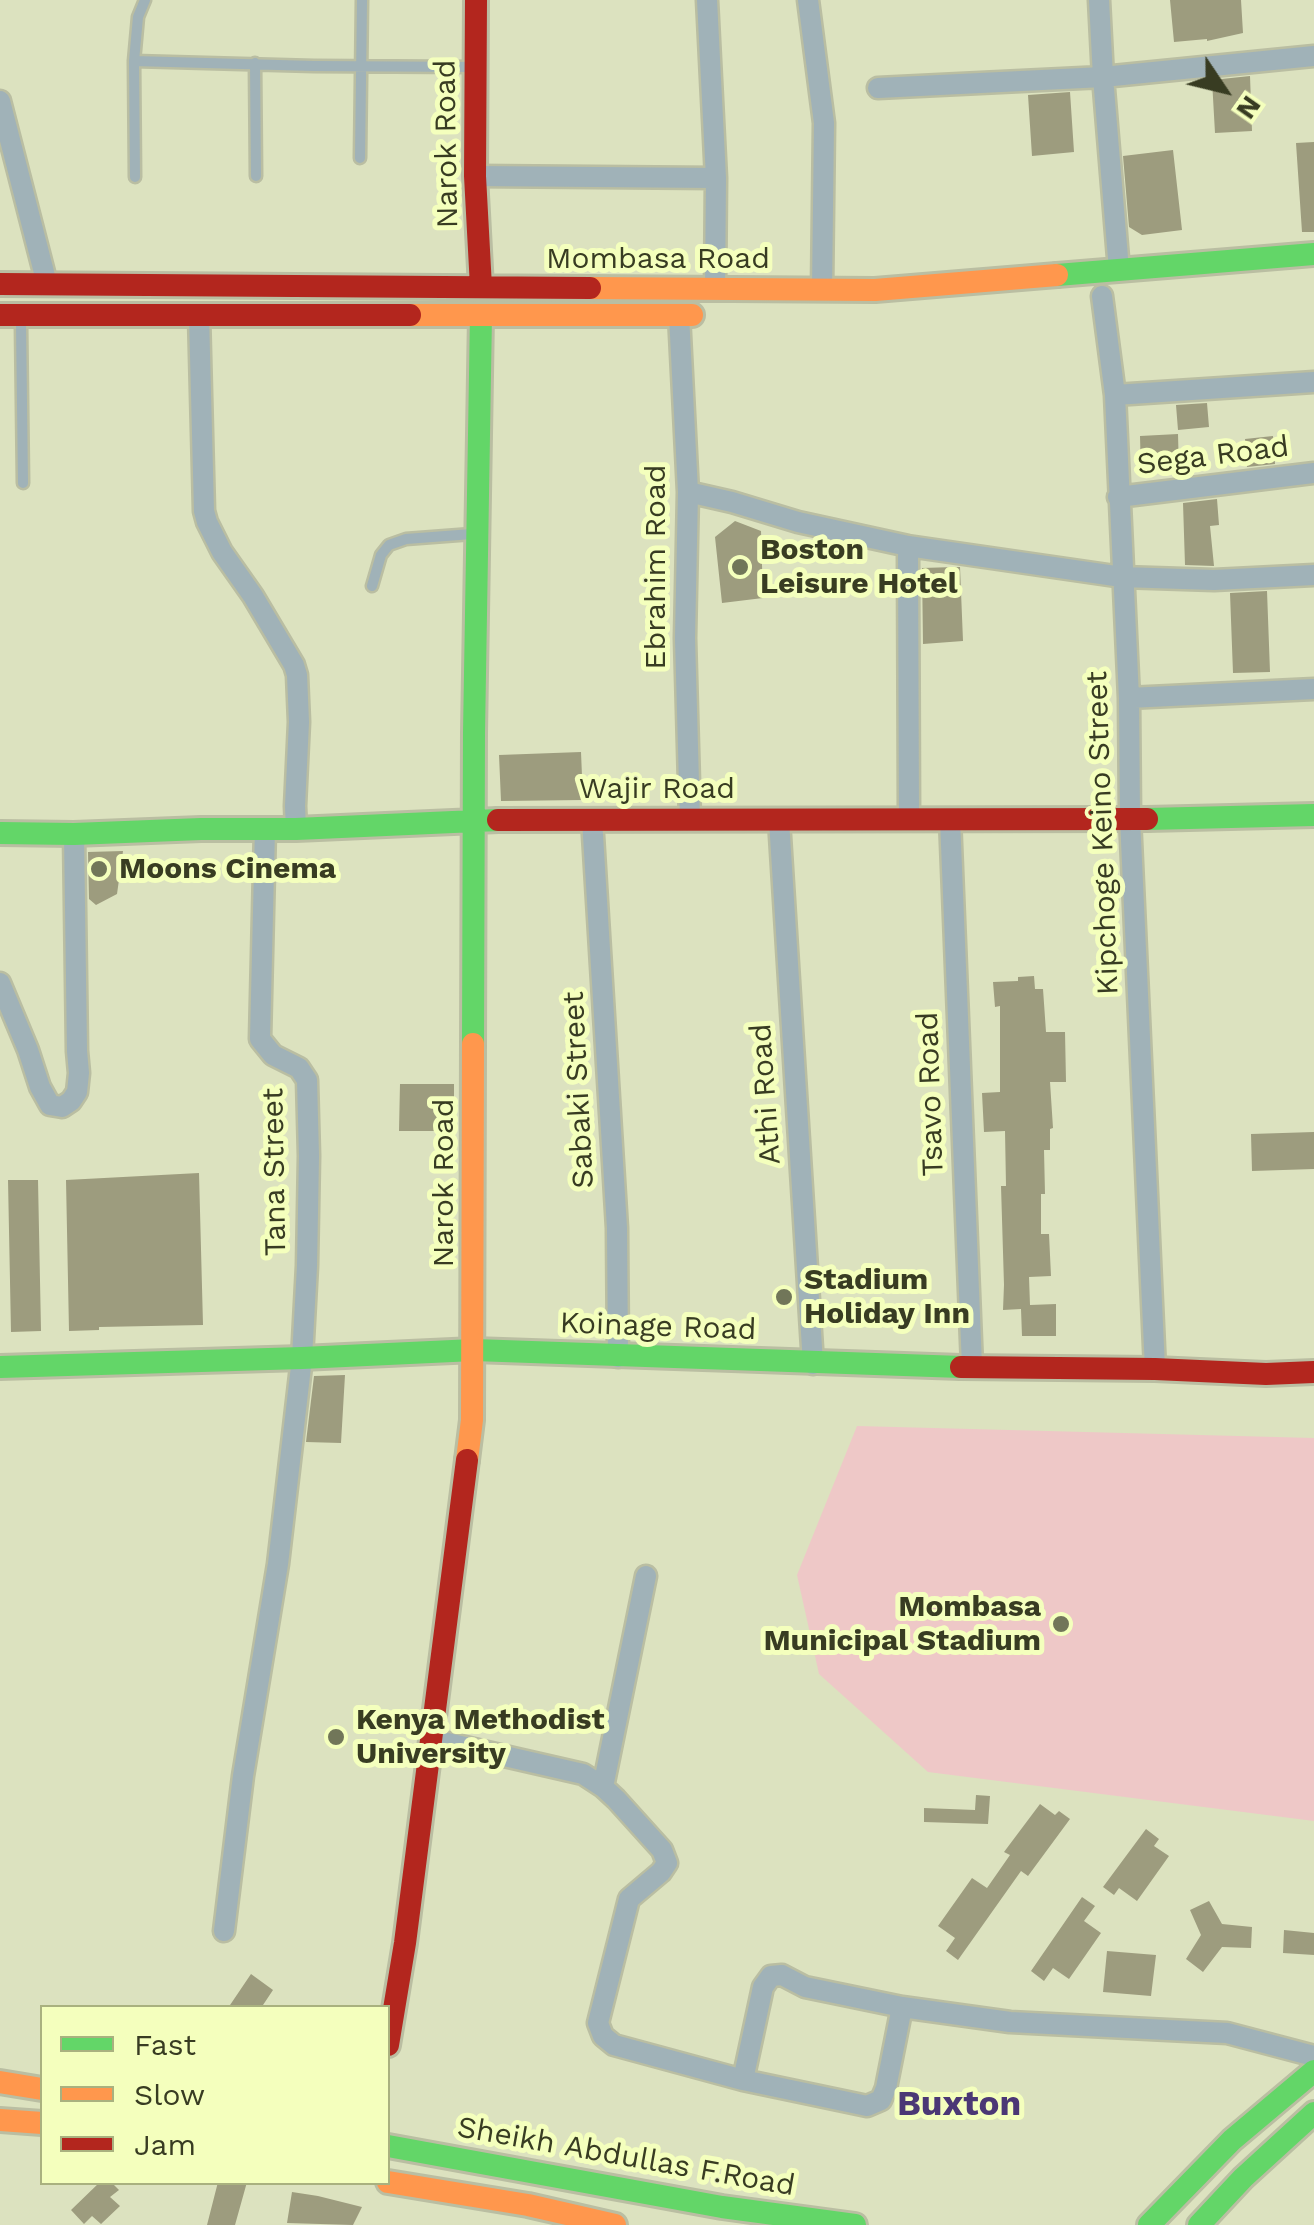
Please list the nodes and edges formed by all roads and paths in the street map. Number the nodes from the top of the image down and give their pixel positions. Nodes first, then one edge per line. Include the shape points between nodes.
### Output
1 (145, 0) edge
2 (362, 0) edge
3 (476, 0) edge
4 (707, 0) edge
5 (808, 0) edge
6 (1099, 0) edge
7 (1314, 56) edge
8 (134, 61) junction
9 (255, 63) junction
10 (361, 65) junction
11 (476, 67) junction
12 (1103, 77) junction
13 (878, 88) dead end
14 (0, 101) edge
15 (360, 158) dead end
16 (136, 176) dead end
17 (256, 176) dead end
18 (475, 176) junction
19 (716, 178) junction
20 (1314, 254) edge
21 (1172, 266) junction
22 (1118, 270) junction
23 (1067, 274) junction
24 (0, 284) edge
25 (47, 284) junction
26 (427, 287) junction
27 (481, 287) junction
28 (528, 288) junction
29 (715, 289) junction
30 (822, 290) junction
31 (1176, 290) dead end
32 (1095, 297) joint
33 (10, 315) edge
34 (199, 315) junction
35 (427, 315) junction
36 (481, 315) junction
37 (530, 315) junction
38 (680, 315) junction
39 (716, 315) dead end
40 (1314, 382) edge
41 (1115, 395) junction
42 (1314, 473) edge
43 (22, 483) dead end
44 (688, 492) junction
45 (1118, 498) junction
46 (476, 534) junction
47 (908, 546) junction
48 (1314, 575) edge
49 (1122, 577) junction
50 (372, 586) dead end
51 (1314, 689) edge
52 (1129, 698) junction
53 (1314, 815) edge
54 (1130, 818) junction
55 (592, 819) junction
56 (476, 820) junction
57 (690, 820) junction
58 (778, 820) junction
59 (910, 820) junction
60 (950, 820) junction
61 (266, 828) junction
62 (296, 828) junction
63 (0, 833) edge
64 (74, 834) junction
65 (0, 982) edge
66 (474, 1350) junction
67 (618, 1357) junction
68 (302, 1358) junction
69 (813, 1364) junction
70 (972, 1366) junction
71 (0, 1367) edge
72 (1155, 1369) junction
73 (1314, 1372) edge
74 (646, 1576) dead end
75 (430, 1739) junction
76 (603, 1787) junction
77 (224, 1930) dead end
78 (902, 2007) junction
79 (390, 2033) edge
80 (1314, 2056) edge
81 (1314, 2071) edge
82 (743, 2080) junction
83 (0, 2082) edge
84 (40, 2089) edge
85 (1314, 2113) edge
86 (0, 2120) edge
87 (40, 2123) edge
88 (390, 2146) edge
89 (390, 2182) edge
90 (528, 2215) edge
91 (811, 2222) edge
92 (615, 2225) edge
93 (855, 2225) edge
94 (1149, 2225) edge
95 (1198, 2225) edge

1 - 8 lane
2 - 10 lane
3 - 11 main road, Narok Road
4 - 19 street
5 - 30 street via 822,102
6 - 12 street
7 - 12 street
8 - 9 lane
8 - 16 lane
9 - 10 lane
9 - 17 lane
10 - 11 lane
10 - 15 lane
11 - 18 main road, Narok Road
12 - 13 street
12 - 22 street
14 - 25 street
18 - 19 street
18 - 27 main road, Narok Road
19 - 29 street
20 - 21 main road, Mombasa Road
21 - 22 main road, Mombasa Road
21 - 31 main road
22 - 23 main road, Mombasa Road
23 - 30 main road, Mombasa Road
23 - 32 main road
24 - 25 main road, Mombasa Road
25 - 26 main road, Mombasa Road
26 - 27 main road, Mombasa Road
26 - 35 main road
27 - 28 main road, Mombasa Road
28 - 29 main road, Mombasa Road
28 - 37 main road
29 - 30 main road, Mombasa Road
32 - 41 street, Kipchoge Keino Street
33 - 34 main road, Mombasa Road
33 - 43 lane
34 - 35 main road, Mombasa Road
34 - 62 street via 204,510 297,675
35 - 36 main road, Mombasa Road
36 - 37 main road, Mombasa Road
36 - 46 main road, Narok Road
37 - 38 main road, Mombasa Road
38 - 39 main road, Mombasa Road
38 - 44 street, Ebrahim Road
40 - 41 street
41 - 45 street, Kipchoge Keino Street
42 - 45 street, Sega Road
44 - 47 street
44 - 57 street, Ebrahim Road
45 - 49 street, Kipchoge Keino Street
46 - 50 lane via 389,545
46 - 56 main road, Narok Road
47 - 49 street
47 - 59 street
48 - 49 street
49 - 52 street, Kipchoge Keino Street
51 - 52 street
52 - 54 street, Kipchoge Keino Street
53 - 54 main road, Wajir Road
54 - 60 main road, Wajir Road
54 - 72 street, Kipchoge Keino Street
55 - 56 main road, Wajir Road
55 - 57 main road, Wajir Road
55 - 67 street, Sabaki Street via 617,1228
56 - 62 main road, Wajir Road
56 - 66 main road, Narok Road
57 - 58 main road, Wajir Road
58 - 59 main road, Wajir Road
58 - 69 street, Athi Road
59 - 60 main road, Wajir Road
60 - 70 street, Tsavo Road
61 - 62 main road, Wajir Road
61 - 64 main road, Wajir Road
61 - 68 street, Tana Street via 260,1039 273,1056 305,1074 308,1089
63 - 64 main road, Wajir Road
64 - 65 street via 79,1073 77,1092 62,1107 50,1105 40,1088
66 - 67 main road, Koinage Road
66 - 68 main road, Koinage Road
66 - 75 main road, Narok Road via 472,1420
67 - 69 main road, Koinage Road
68 - 71 main road, Koinage Road
68 - 77 street
69 - 70 main road, Koinage Road
70 - 72 main road, Koinage Road
72 - 73 main road, Koinage Road
74 - 76 street
75 - 76 street via 583,1774
75 - 79 main road, Narok Road
76 - 82 street via 667,1862 629,1900 598,2024 603,2036
78 - 80 street via 1010,2022 1227,2034
78 - 82 street via 881,2100 867,2106
78 - 82 street via 772,1976 763,1988
81 - 94 main road via 1232,2140
83 - 84 main road
85 - 95 main road
86 - 87 main road
88 - 91 main road, Sheikh Abdullas F.Road
89 - 90 main road
90 - 92 main road
91 - 93 main road, Sheikh Abdullas F.Road

